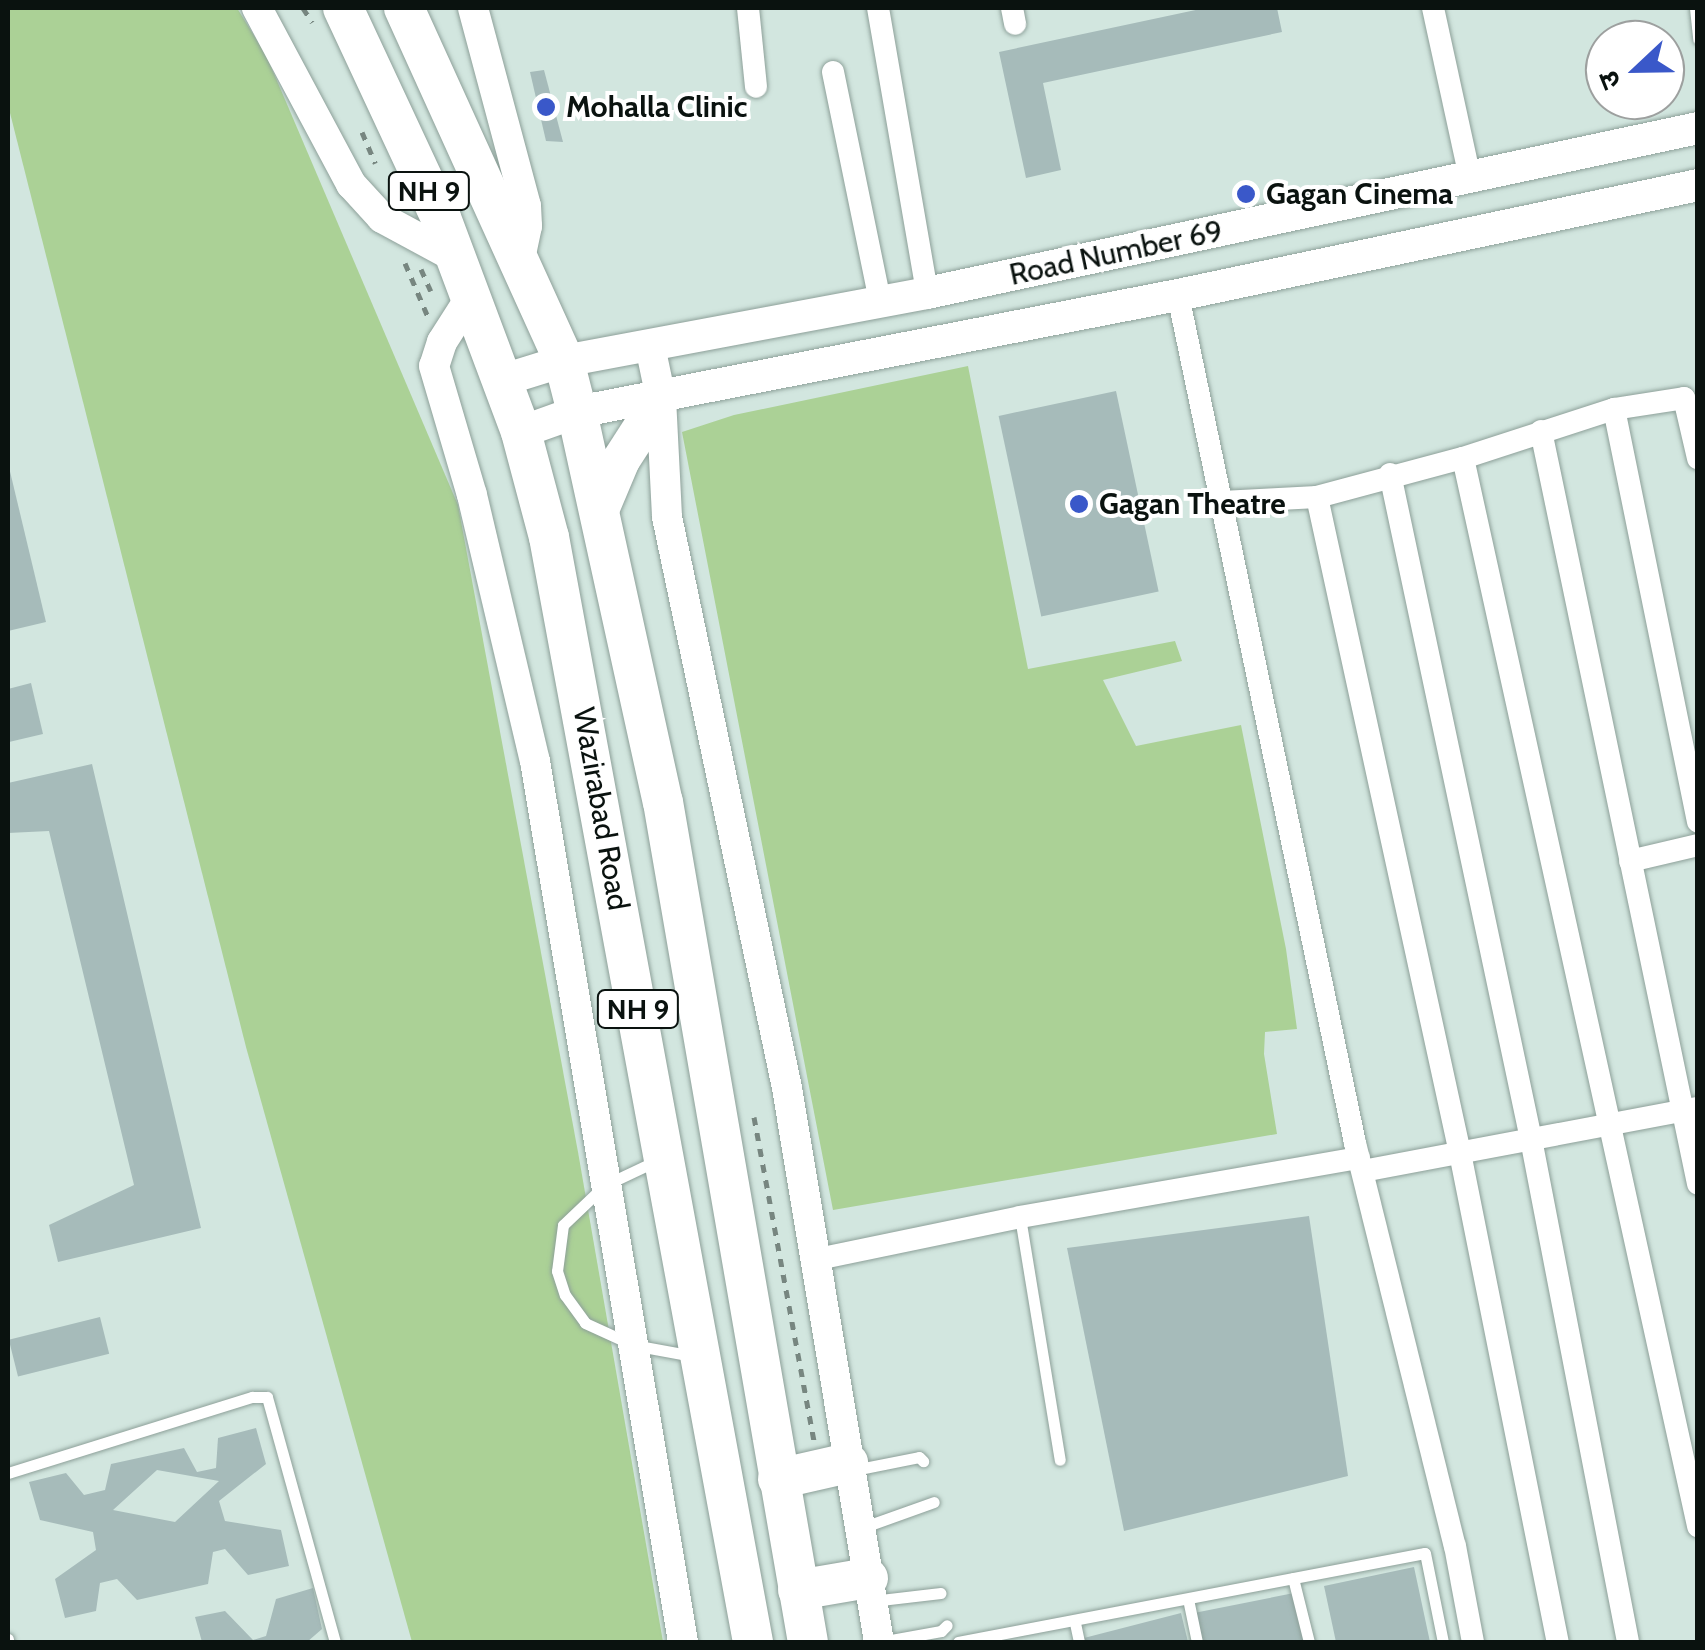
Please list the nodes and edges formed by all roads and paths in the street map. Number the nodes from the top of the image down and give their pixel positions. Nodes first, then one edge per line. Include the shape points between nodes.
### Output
1 (257, 8) edge
2 (344, 8) edge
3 (404, 8) edge
4 (473, 8) edge
5 (748, 8) edge
6 (878, 8) edge
7 (1433, 8) edge
8 (1695, 8) edge
9 (1698, 39) edge
10 (833, 72) dead end
11 (756, 88) dead end
12 (1698, 128) edge
13 (1470, 178) junction
14 (1698, 185) edge
15 (456, 258) junction
16 (518, 262) junction
17 (926, 294) junction
18 (1178, 295) junction
19 (470, 298) junction
20 (880, 300) junction
21 (650, 346) junction
22 (564, 361) junction
23 (503, 380) junction
24 (661, 398) junction
25 (1614, 409) junction
26 (578, 412) junction
27 (1542, 430) junction
28 (520, 432) junction
29 (1463, 458) junction
30 (1698, 458) edge
31 (1390, 474) junction
32 (1317, 497) junction
33 (1222, 502) junction
34 (600, 510) junction
35 (1698, 822) edge
36 (1698, 845) edge
37 (1630, 862) junction
38 (1690, 1109) edge
39 (1610, 1124) junction
40 (1531, 1140) junction
41 (1460, 1153) junction
42 (665, 1157) junction
43 (1361, 1165) junction
44 (1698, 1184) edge
45 (606, 1185) junction
46 (1020, 1217) junction
47 (813, 1260) junction
48 (633, 1345) junction
49 (702, 1358) junction
50 (1060, 1460) dead end
51 (923, 1461) dead end
52 (849, 1467) junction
53 (8, 1473) edge
54 (778, 1479) junction
55 (934, 1502) dead end
56 (1698, 1526) edge
57 (859, 1528) junction
58 (1293, 1578) junction
59 (870, 1589) junction
60 (798, 1590) junction
61 (941, 1593) dead end
62 (1188, 1598) junction
63 (1075, 1623) junction
64 (947, 1625) dead end
65 (335, 1642) edge
66 (684, 1642) edge
67 (752, 1642) edge
68 (808, 1642) edge
69 (879, 1642) edge
70 (958, 1642) edge
71 (1079, 1642) edge
72 (1197, 1642) edge
73 (1309, 1642) edge
74 (1443, 1642) edge
75 (1473, 1642) edge
76 (1558, 1642) edge
77 (1628, 1642) edge

1 - 15 street via 351,184 382,218
2 - 15 highway, Wazirabad Road / NH 9
3 - 16 highway, Wazirabad Road / NH 9
4 - 16 street via 526,206
5 - 11 street
6 - 17 street
7 - 13 street
8 - 9 lane
10 - 20 street
12 - 13 main road, Road Number 69
13 - 17 main road, Road Number 69
14 - 18 main road, Road Number 69
15 - 19 highway, Wazirabad Road / NH 9
16 - 22 highway, Wazirabad Road / NH 9
17 - 20 main road, Road Number 69
18 - 24 main road, Road Number 69
18 - 33 street
19 - 23 highway, Wazirabad Road / NH 9
19 - 45 street via 434,366 535,761
20 - 21 main road, Road Number 69
21 - 22 main road, Road Number 69
21 - 24 street
22 - 23 main road, Road Number 69
22 - 26 highway, Wazirabad Road / NH 9
23 - 28 highway, Wazirabad Road / NH 9
24 - 26 main road, Road Number 69
24 - 34 main road via 620,460
24 - 47 street via 667,517 787,1088
25 - 27 street
25 - 30 street via 1684,398
25 - 35 street
26 - 28 main road, Road Number 69
26 - 34 highway, Wazirabad Road / NH 9
27 - 29 street
27 - 37 street
28 - 42 highway, Wazirabad Road / NH 9 via 549,537
29 - 31 street
29 - 39 street
31 - 32 street
31 - 40 street
32 - 33 street
32 - 41 street
33 - 43 street
34 - 54 highway, Wazirabad Road / NH 9 via 663,802
36 - 37 street
37 - 38 street
38 - 39 street
38 - 44 street
39 - 40 street
39 - 56 street
40 - 41 street
40 - 77 street
41 - 43 street
41 - 76 street
42 - 45 lane
42 - 49 highway, Wazirabad Road / NH 9
43 - 46 street
43 - 75 street
45 - 48 street
45 - 48 lane via 564,1225 557,1271 585,1323
46 - 47 street
46 - 50 lane
47 - 52 street
48 - 49 lane
48 - 66 street
49 - 67 highway, Wazirabad Road / NH 9
51 - 52 lane via 919,1456
52 - 54 highway
52 - 57 street
53 - 65 lane via 252,1397 267,1398
54 - 60 highway, Wazirabad Road / NH 9
55 - 57 lane
57 - 59 street
58 - 62 lane
58 - 73 lane
58 - 74 lane via 1425,1553
59 - 60 highway
59 - 61 lane
59 - 69 street
60 - 68 highway, Wazirabad Road / NH 9
62 - 63 lane
62 - 72 lane
63 - 70 lane
63 - 71 lane
64 - 69 lane

